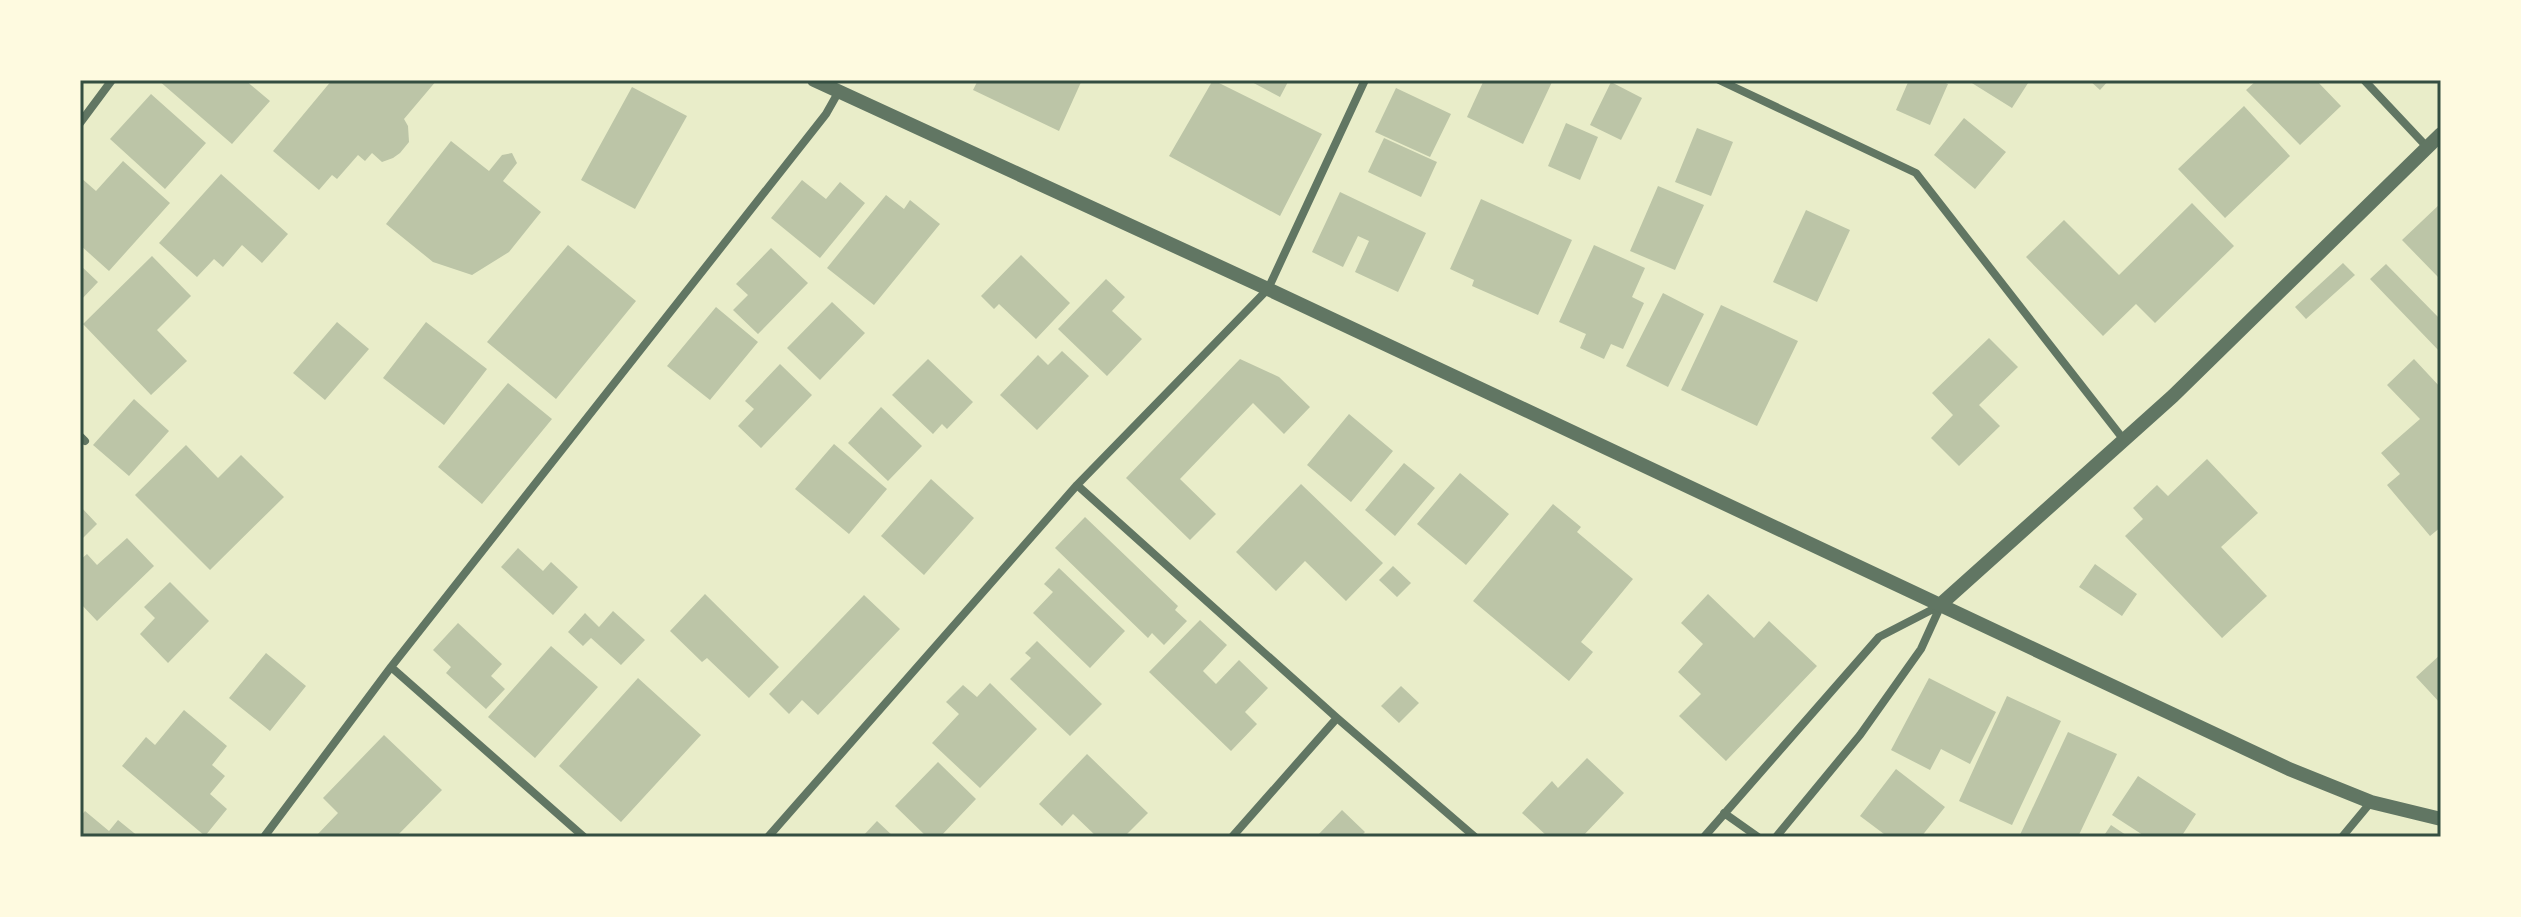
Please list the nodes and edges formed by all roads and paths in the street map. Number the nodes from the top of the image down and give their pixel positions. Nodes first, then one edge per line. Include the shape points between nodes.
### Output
1 (112, 80) edge
2 (814, 80) edge
3 (1365, 80) edge
4 (1719, 80) edge
5 (2364, 80) edge
6 (839, 91) junction
7 (80, 123) edge
8 (2441, 134) edge
9 (2427, 147) junction
10 (1268, 289) junction
11 (2124, 440) junction
12 (1077, 485) junction
13 (1941, 604) junction
14 (391, 667) junction
15 (1337, 718) junction
16 (2371, 802) junction
17 (1724, 813) junction
18 (2441, 819) edge
19 (264, 837) edge
20 (584, 837) edge
21 (768, 837) edge
22 (1232, 837) edge
23 (1475, 837) edge
24 (1704, 837) edge
25 (1758, 837) edge
26 (1776, 837) edge
27 (2342, 837) edge

1 - 7 street
2 - 6 street
3 - 10 street
4 - 11 street via 1916,173
5 - 9 street
6 - 10 street
6 - 14 street
8 - 9 street
9 - 11 street
10 - 12 street
10 - 13 street
11 - 13 street
12 - 15 street
12 - 21 street
13 - 16 street via 2277,764
13 - 17 street via 1879,637
13 - 26 street via 1921,649 1860,735
14 - 19 street
14 - 20 street
15 - 22 street
15 - 23 street
16 - 18 street
16 - 27 street
17 - 24 street
17 - 25 street

